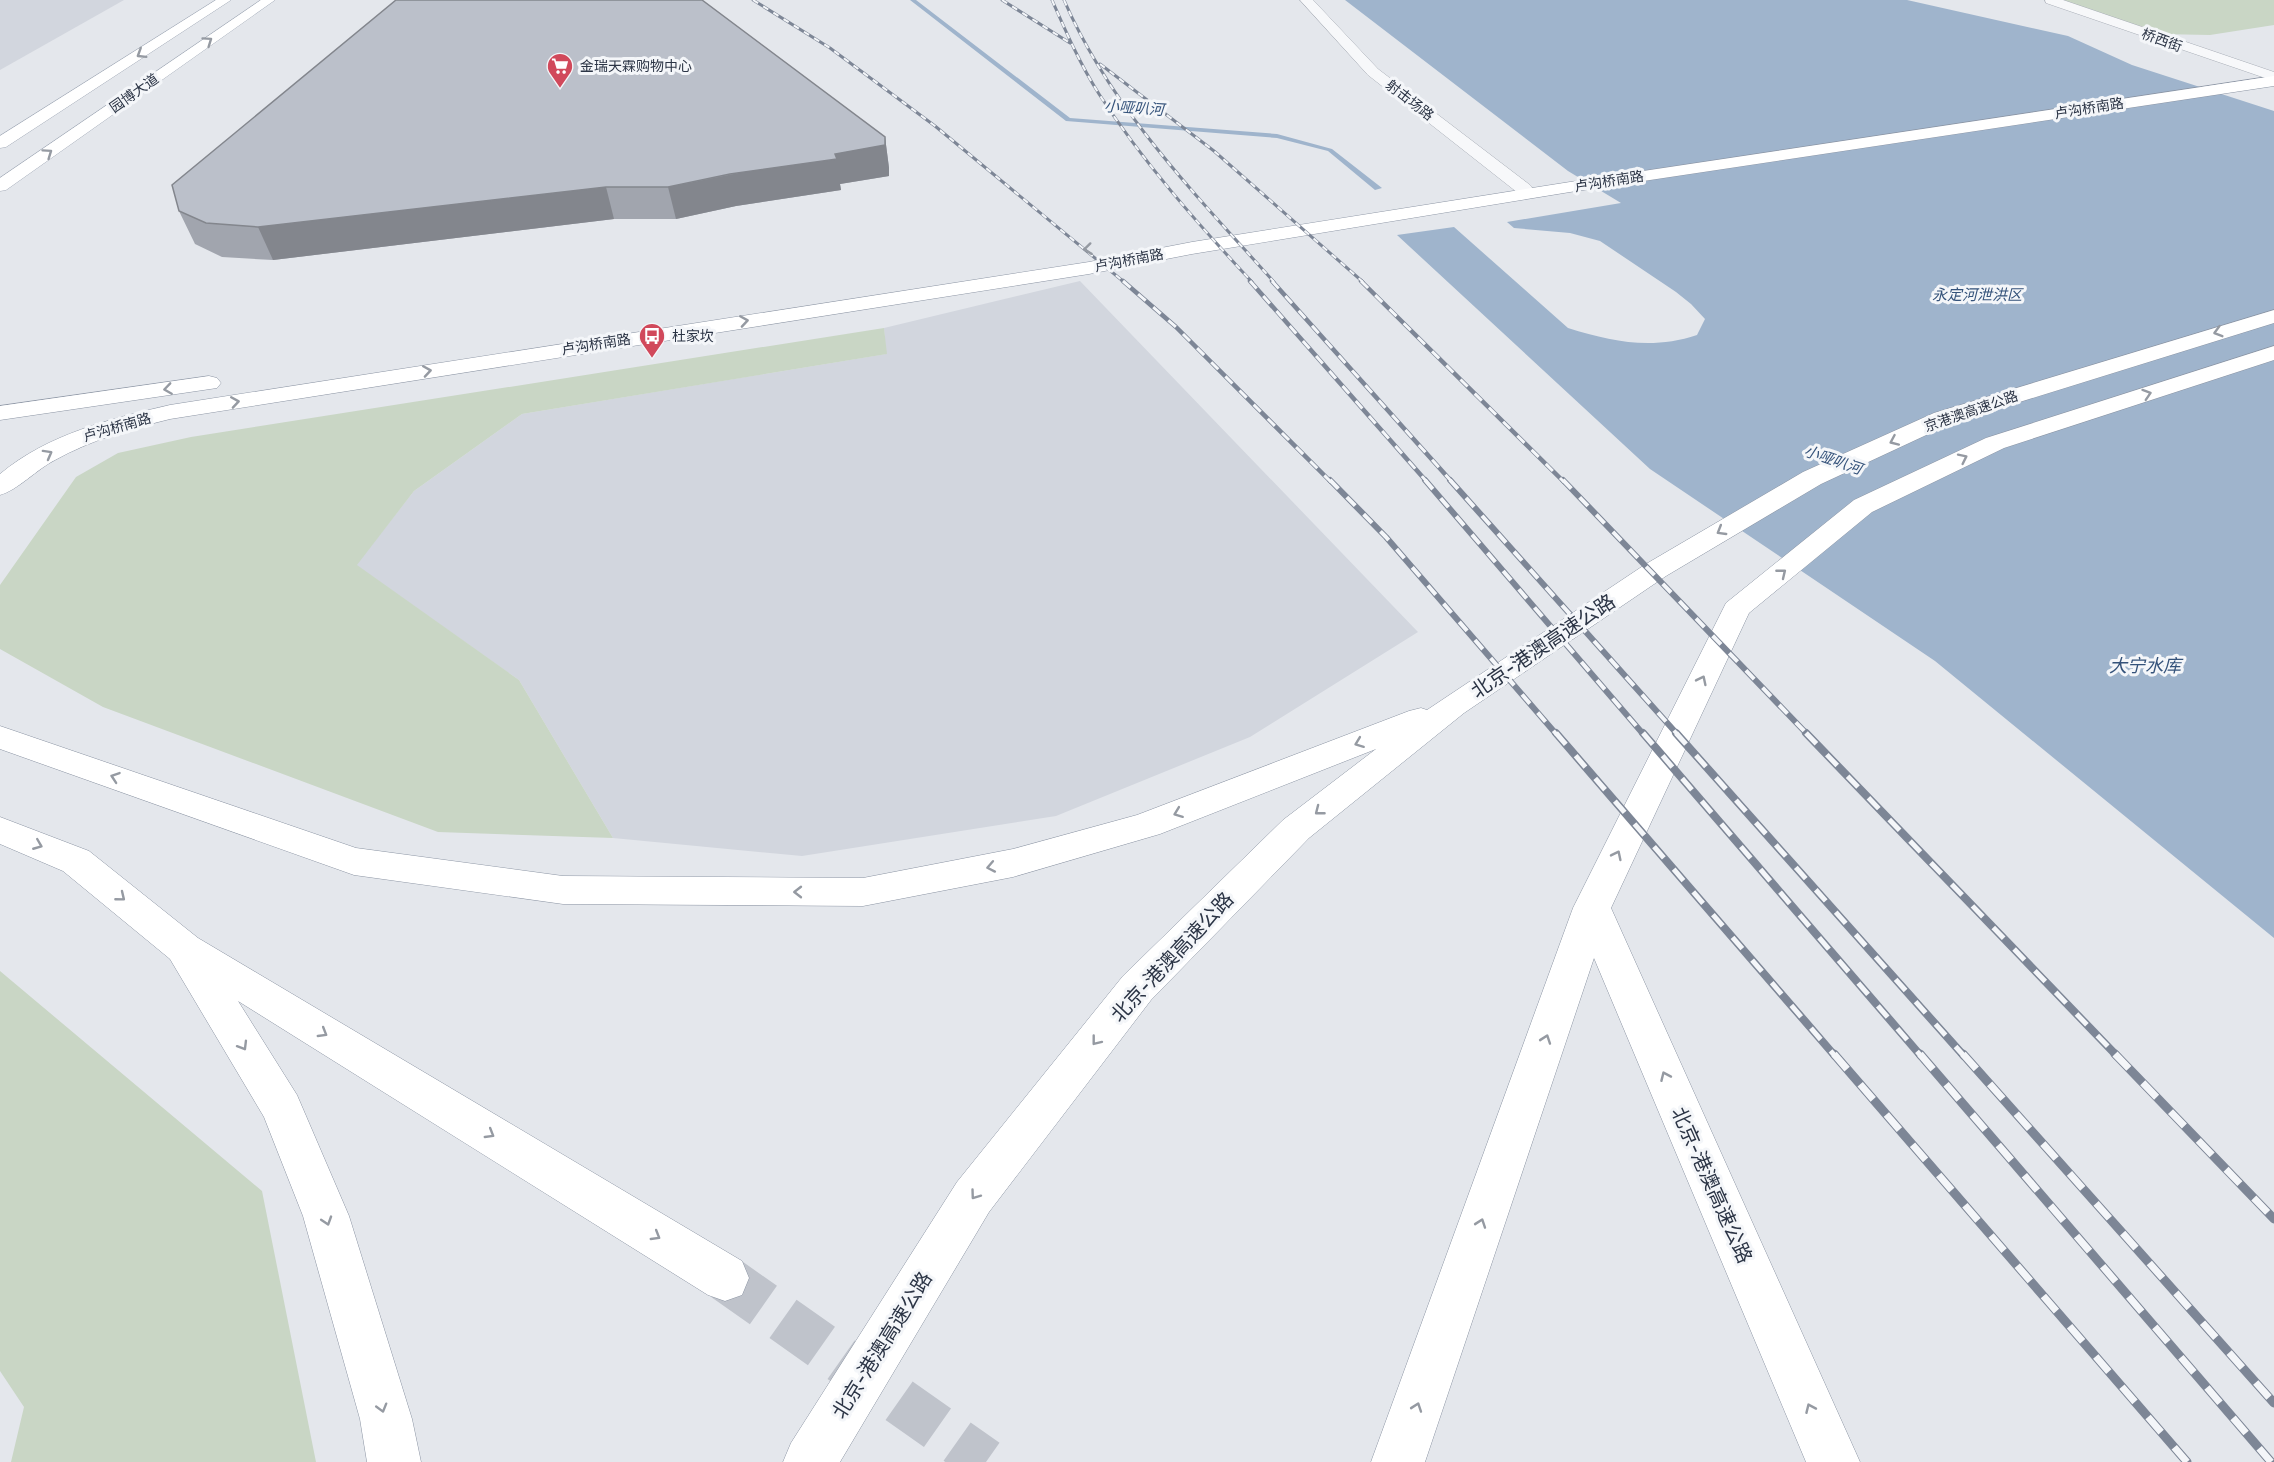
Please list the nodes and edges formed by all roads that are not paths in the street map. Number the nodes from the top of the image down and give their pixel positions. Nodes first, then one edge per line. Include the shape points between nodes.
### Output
1 (225, 0) edge
2 (269, 0) edge
3 (1306, 0) edge
4 (2051, 0) edge
5 (2272, 76) edge
6 (0, 143) edge
7 (1566, 185) junction
8 (0, 186) edge
9 (1524, 189) junction
10 (692, 310) dead end
11 (2274, 316) edge
12 (2274, 353) edge
13 (226, 381) dead end
14 (0, 413) edge
15 (0, 487) edge
16 (1656, 570) joint
17 (1453, 706) junction
18 (0, 737) edge
19 (0, 830) edge
20 (1592, 908) junction
21 (184, 948) junction
22 (725, 1278) tunnel mouth
23 (394, 1462) edge
24 (810, 1462) edge
25 (1398, 1462) edge
26 (1833, 1462) edge

1 -> 6 main road, 园博大道
8 -> 2 main road, 园博大道
3 - 9 street, 射击场路 via 1373,72
4 - 5 street, 桥西街
5 - 7 main road, 卢沟桥南路
7 - 9 main road, 卢沟桥南路
15 -> 7 main road, 卢沟桥南路 via 76,439 170,412 1078,270
9 -> 10 main road, 卢沟桥南路 via 1073,251
11 -> 16 main road, 京港澳高速公路 via 1943,418 1812,478
20 -> 12 main road via 1736,609 1863,506 1995,443
13 -> 14 main road, 卢沟桥南路
16 - 17 main road, 北京-港澳高速公路
17 -> 18 main road via 1147,825 1013,863 863,892 563,890 354,861
17 -> 24 main road, 北京-港澳高速公路 via 1296,829 1137,988 973,1197
19 -> 21 main road via 76,861
25 -> 20 main road
26 -> 20 main road, 北京-港澳高速公路
21 -> 22 main road
21 -> 23 main road via 282,1109 326,1216 386,1419

